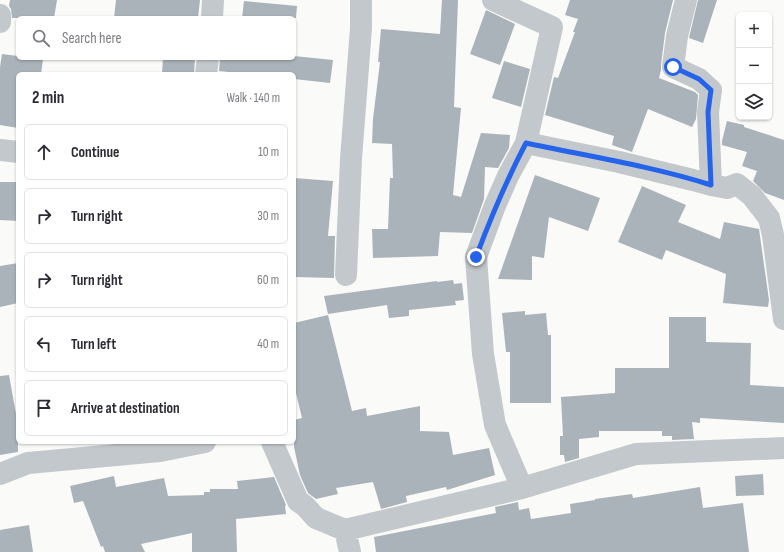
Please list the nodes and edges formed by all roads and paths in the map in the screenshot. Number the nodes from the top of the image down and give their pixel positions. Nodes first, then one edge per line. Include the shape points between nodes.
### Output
1 (213, 0) edge
2 (361, 0) edge
3 (493, 0) edge
4 (686, 0) edge
5 (0, 15) edge
6 (212, 16) edge
7 (0, 22) edge
8 (208, 60) edge
9 (206, 72) edge
10 (526, 143) junction
11 (0, 150) edge
12 (16, 152) edge
13 (711, 185) junction
14 (346, 275) dead end
15 (784, 319) edge
16 (195, 444) edge
17 (273, 444) edge
18 (784, 448) edge
19 (0, 474) edge
20 (522, 488) junction
21 (345, 530) junction
22 (350, 552) edge

1 - 6 street
2 - 14 street via 362,28 350,159
3 - 10 street via 552,27
4 - 13 street via 673,67 699,79 711,90 708,112
5 - 7 street
8 - 9 street
10 - 13 street
10 - 20 street via 508,176 476,257 483,354 495,425
11 - 12 street
13 - 15 street via 727,188 737,184 752,196 769,218
16 - 19 street via 160,451 28,463
17 - 21 street via 298,501 316,518
18 - 20 street via 636,454
20 - 21 street
21 - 22 street

